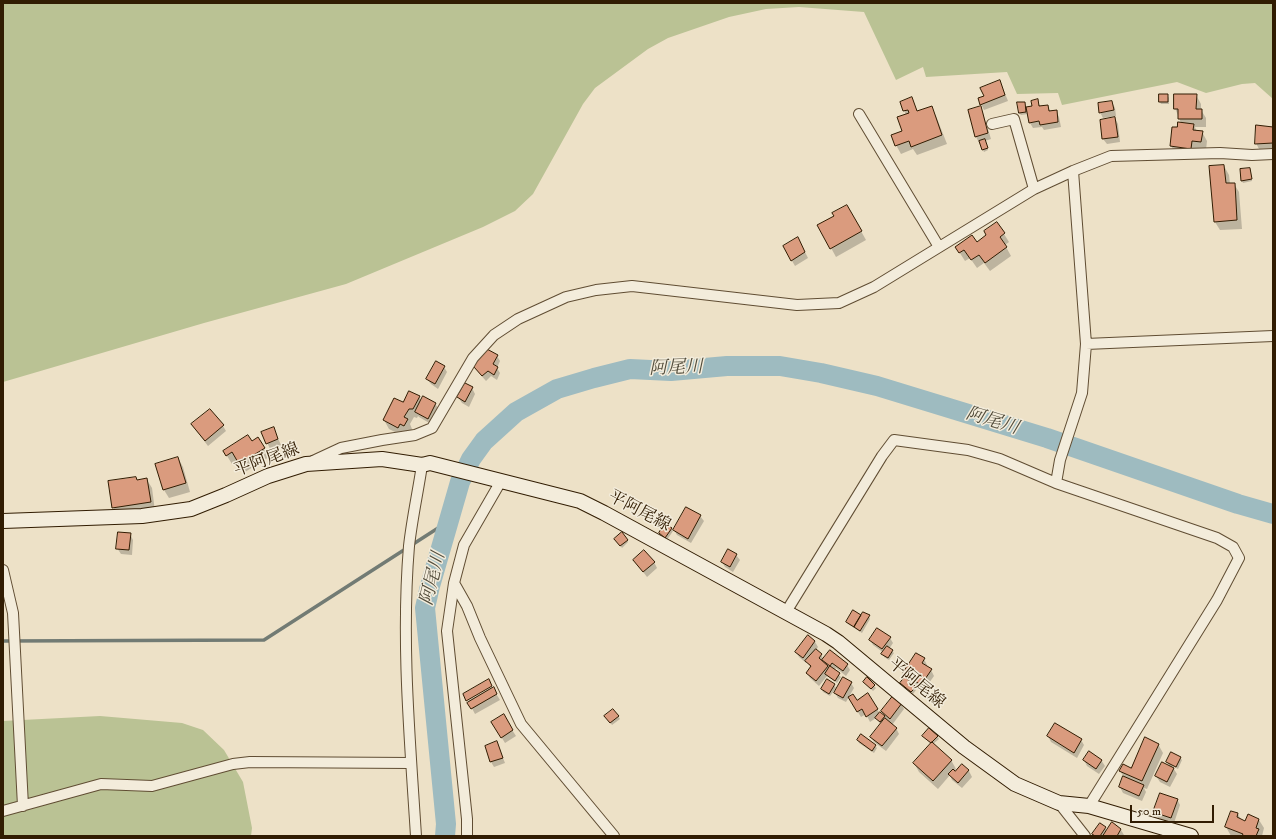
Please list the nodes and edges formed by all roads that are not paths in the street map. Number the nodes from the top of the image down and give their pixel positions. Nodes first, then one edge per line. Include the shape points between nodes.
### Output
1 (859, 114) dead end
2 (992, 124) dead end
3 (1273, 154) edge
4 (1073, 171) junction
5 (1034, 189) junction
6 (939, 247) junction
7 (1273, 336) edge
8 (1086, 344) junction
9 (306, 464) junction
10 (426, 464) junction
11 (497, 480) junction
12 (1056, 483) junction
13 (3, 521) edge
14 (3, 570) edge
15 (454, 583) junction
16 (786, 612) junction
17 (412, 763) junction
18 (1059, 803) junction
19 (22, 806) junction
20 (1089, 806) junction
21 (3, 811) edge
22 (416, 836) edge
23 (467, 836) edge
24 (614, 836) edge
25 (1085, 836) edge
26 (1191, 836) edge

1 - 6 street
2 - 5 street via 1014,119
3 - 4 street via 1111,156
4 - 5 street
4 - 8 street
5 - 6 street
6 - 9 street via 874,287 839,303 797,305 632,286 566,297 518,319 494,335 473,358 432,428 415,435 341,448
7 - 8 street
8 - 12 street via 1082,393 1060,460
9 - 10 main road, 平阿尾線 via 382,459
9 - 13 main road, 平阿尾線 via 268,476 191,509 142,516
10 - 11 main road, 平阿尾線
10 - 17 street via 409,545 406,622
11 - 15 street via 464,545
11 - 16 main road, 平阿尾線 via 580,501
12 - 16 street via 1000,459 968,450 894,440
12 - 20 street via 1217,538 1233,547 1239,558 1217,600
14 - 19 street via 13,613
15 - 23 street via 448,631
15 - 24 street via 521,724
16 - 18 main road, 平阿尾線 via 838,642 964,747 1015,784
17 - 19 street via 250,762 233,764 152,786 101,784
17 - 22 street
18 - 20 main road, 平阿尾線
18 - 25 street
19 - 21 street
20 - 26 main road, 平阿尾線

